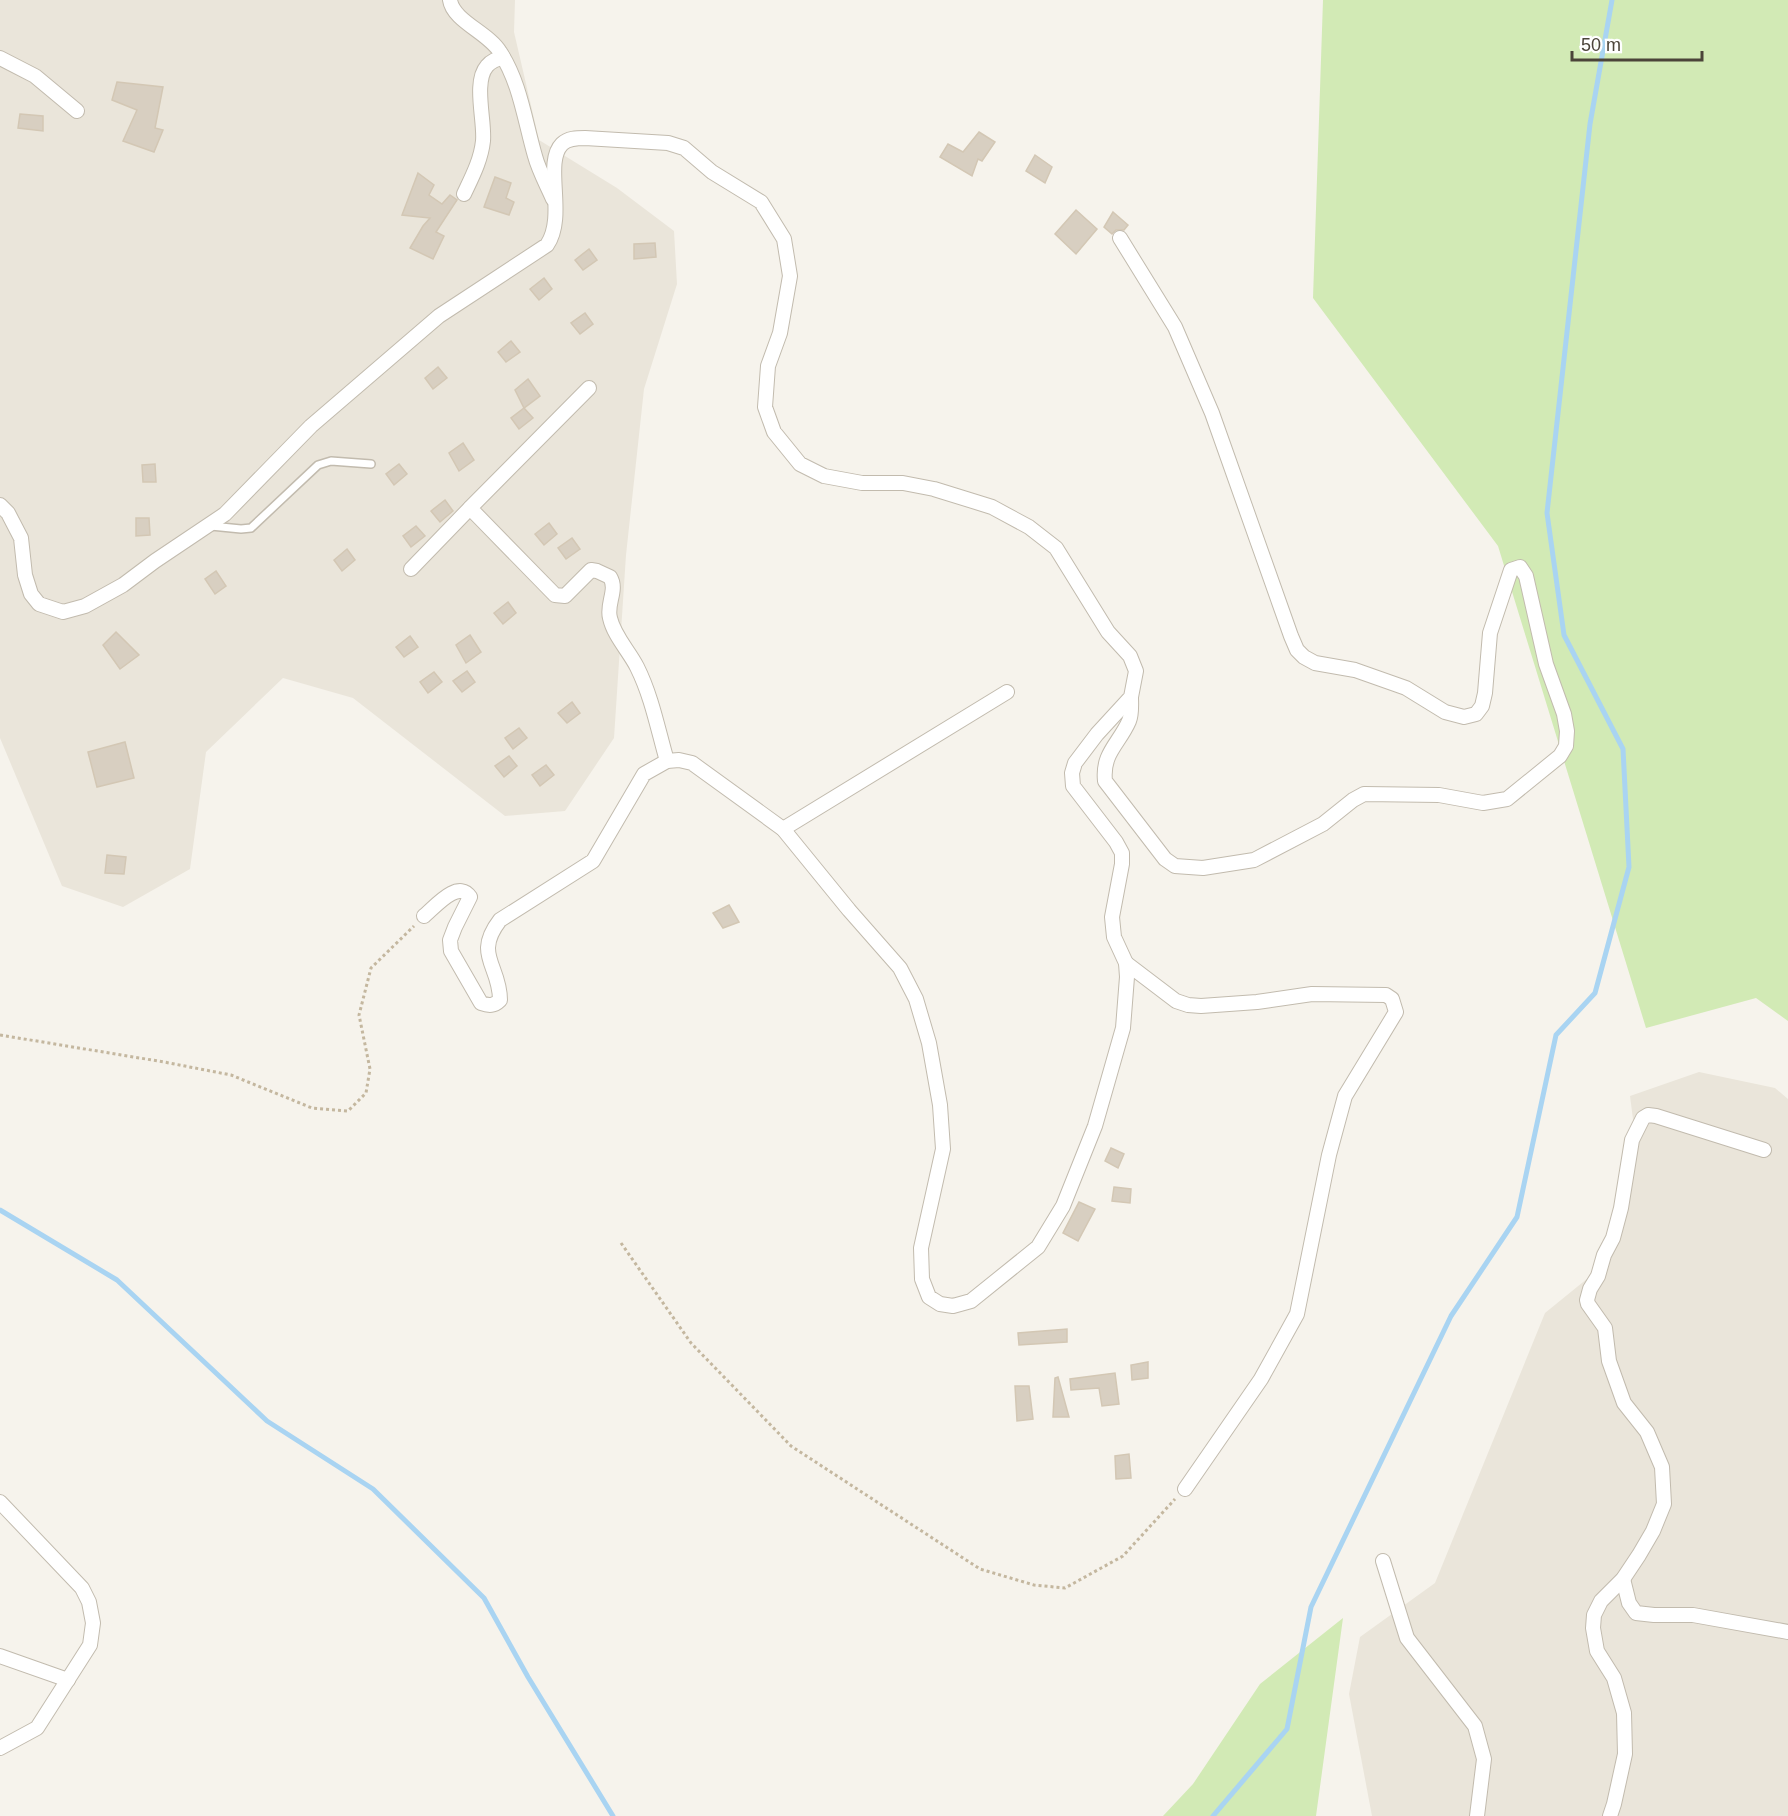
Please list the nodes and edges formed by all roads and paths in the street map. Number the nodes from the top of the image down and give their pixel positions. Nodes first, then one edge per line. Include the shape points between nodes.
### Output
1 (450, 0) edge
2 (503, 57) junction
3 (0, 58) edge
4 (76, 111) dead end
5 (464, 194) dead end
6 (556, 207) junction
7 (1120, 238) dead end
8 (589, 388) dead end
9 (371, 464) dead end
10 (0, 505) edge
11 (470, 508) junction
12 (208, 526) junction
13 (411, 570) dead end
14 (1006, 692) dead end
15 (1131, 697) junction
16 (667, 761) junction
17 (783, 829) junction
18 (424, 916) joint
19 (1126, 963) junction
20 (0, 1035) edge
21 (1764, 1150) dead end
22 (621, 1243) dead end
23 (1185, 1489) joint
24 (0, 1502) edge
25 (1383, 1561) dead end
26 (1623, 1579) junction
27 (1788, 1632) edge
28 (0, 1656) edge
29 (68, 1680) junction
30 (0, 1748) edge
31 (1477, 1816) edge
32 (1610, 1816) edge

1 - 2 street via 453,12 480,31
2 - 5 street via 487,66 483,74 483,140 477,167
2 - 6 street via 512,73 536,160
3 - 4 street via 35,76
6 - 12 street via 555,228 547,245 439,316 311,426 225,514
6 - 15 street via 556,153 572,138 684,147 712,172 761,202 784,239 790,276 780,333 768,366 765,407 774,432 800,464 824,476 934,489 992,507 1029,527 1056,548 1108,632 1130,656 1136,671
7 - 15 street via 1176,327 1212,413 1297,650 1316,663 1356,670 1406,688 1445,712 1464,717 1476,714 1485,693 1490,633 1511,570 1520,567 1526,576 1546,664 1568,731 1560,756 1507,799 1483,803 1439,795 1364,794 1323,824 1254,860 1190,868 1175,866 1165,859 1106,781 1107,756 1130,719
8 - 11 street
9 - 12 lane via 331,461 318,465 250,528
10 - 12 street via 21,538 31,594 39,604 63,612 85,606 123,585
11 - 13 street
11 - 16 street via 555,595 565,596 591,570 610,577 610,618 651,700
14 - 17 street
15 - 19 street via 1097,734 1072,773 1073,786 1122,853 1113,918 1114,937
16 - 17 street via 692,764
16 - 18 street via 644,774 592,861 500,920 490,933 488,957 500,988 496,1004 481,1003 451,951 450,940 470,897 467,892 454,892
17 - 19 street via 900,968 916,999 929,1043 944,1149 921,1248 922,1279 929,1297 940,1304 971,1301 994,1283 1038,1247 1063,1206 1095,1126 1123,1028
18 - 20 path via 371,968 359,1015 370,1069 366,1093 348,1111 312,1108 231,1075
19 - 23 street via 1176,1001 1188,1005 1257,1002 1312,994 1386,995 1392,999 1396,1012 1345,1096 1297,1314 1261,1379
21 - 26 street via 1648,1115 1642,1118 1632,1140 1621,1208 1587,1300 1605,1328 1610,1361 1624,1403 1647,1432 1662,1467 1664,1504 1653,1531
22 - 23 path via 691,1343 791,1446 980,1569 1034,1585 1065,1588 1123,1556
24 - 29 street via 82,1588 89,1602 93,1623 90,1645
25 - 31 street via 1407,1638 1474,1726 1484,1759
26 - 27 street via 1636,1613 1693,1615
26 - 32 street via 1601,1601 1593,1628 1597,1651 1614,1678 1624,1713 1625,1754
28 - 29 street
29 - 30 street via 37,1728

